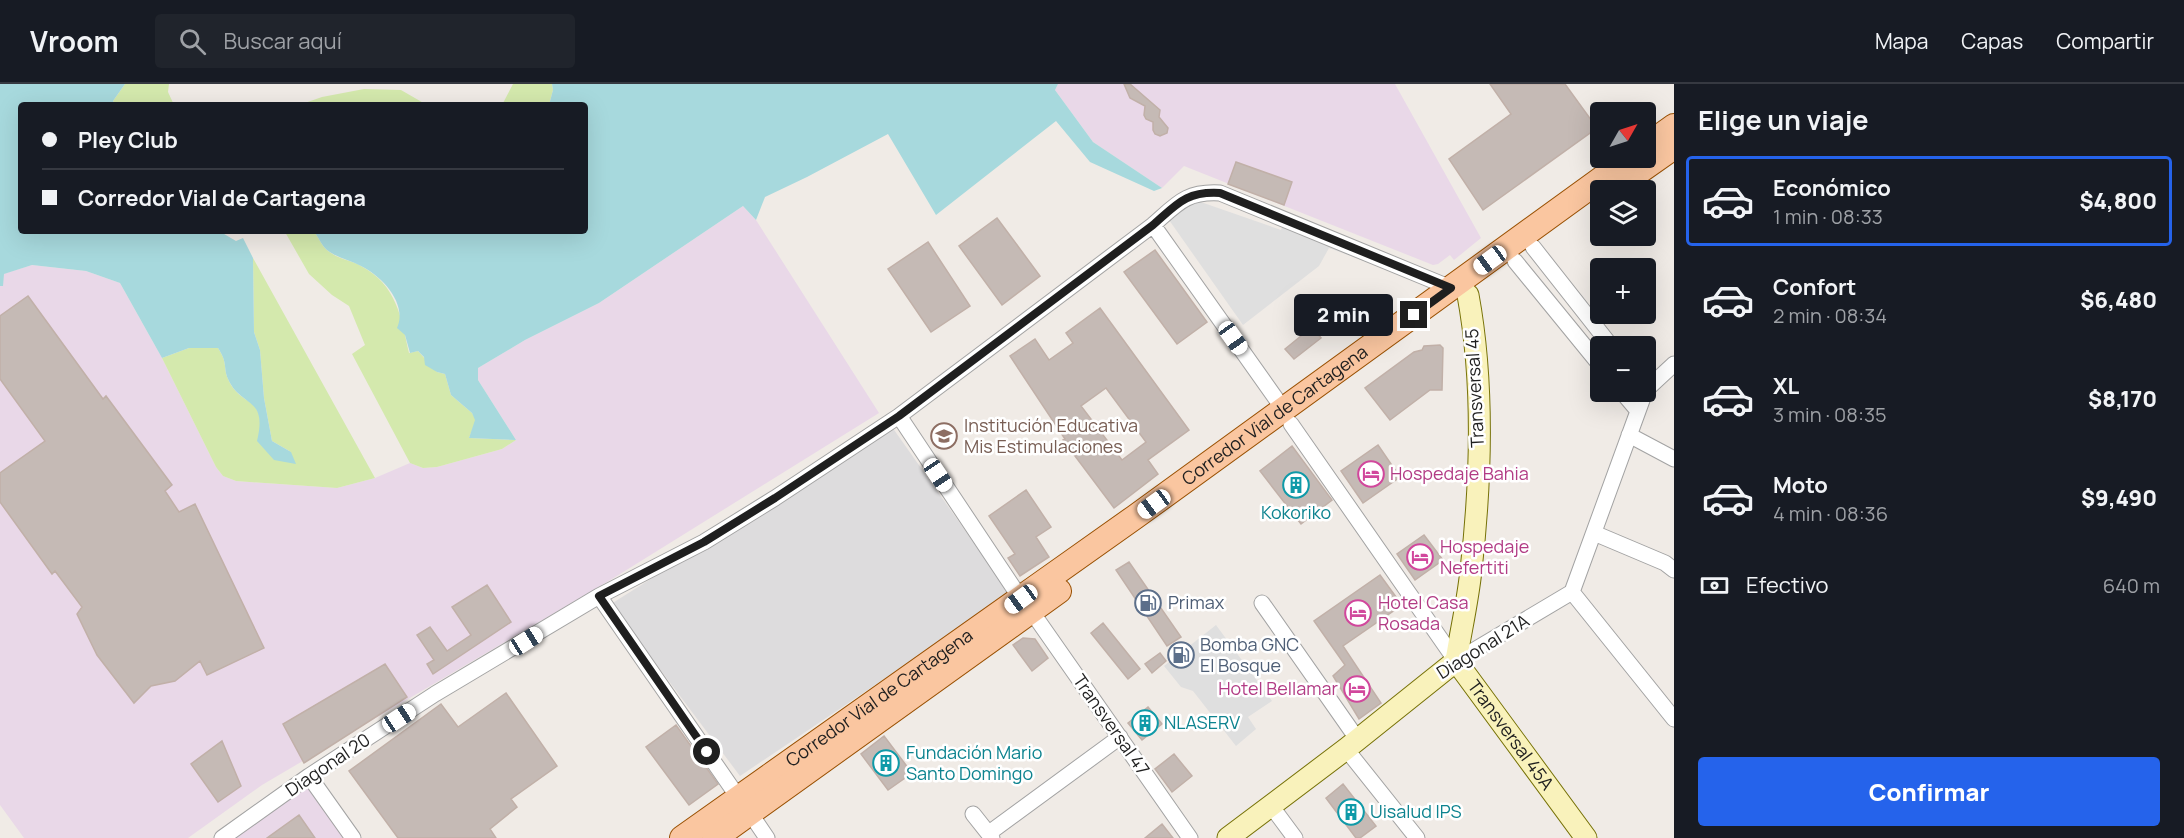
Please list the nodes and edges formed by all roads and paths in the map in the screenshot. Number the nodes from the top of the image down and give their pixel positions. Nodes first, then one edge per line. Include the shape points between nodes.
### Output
1 (1674, 126) edge
2 (1656, 139) edge
3 (1674, 147) edge
4 (1617, 168) edge
5 (1627, 180) edge
6 (1590, 206) edge
7 (1153, 225) junction
8 (1524, 254) junction
9 (1459, 291) junction
10 (1602, 336) edge
11 (1590, 350) edge
12 (1674, 364) edge
13 (1656, 381) edge
14 (1630, 402) edge
15 (1641, 402) edge
16 (1638, 411) junction
17 (899, 416) junction
18 (1288, 417) junction
19 (1629, 435) junction
20 (1674, 459) edge
21 (1594, 533) junction
22 (1674, 570) edge
23 (1572, 592) junction
24 (599, 596) junction
25 (1262, 603) dead end
26 (1026, 605) junction
27 (1455, 661) junction
28 (1674, 719) edge
29 (1120, 737) junction
30 (1352, 744) junction
31 (309, 776) junction
32 (744, 805) junction
33 (1272, 807) junction
34 (973, 814) dead end
35 (990, 836) edge
36 (222, 838) edge
37 (353, 838) edge
38 (682, 838) edge
39 (715, 838) edge
40 (767, 838) edge
41 (1190, 838) edge
42 (1228, 838) edge
43 (1295, 838) edge
44 (1417, 838) edge
45 (1586, 838) edge

1 - 2 main road
3 - 5 main road
4 - 9 main road, Corredor Vial de Cartagena
6 - 8 main road, Corredor Vial de Cartagena
7 - 9 street, Diagonal 20 via 1183,199 1202,192 1220,193
7 - 17 street, Diagonal 20
7 - 18 street, Transversal 45A
8 - 9 main road, Corredor Vial de Cartagena
8 - 10 street
8 - 11 street
9 - 18 main road, Corredor Vial de Cartagena
9 - 27 street, Transversal 45 via 1478,394 1479,483 1471,571
12 - 13 street
14 - 16 street
15 - 16 street
16 - 19 street
17 - 24 street, Diagonal 20 via 704,542
17 - 26 street, Transversal 47
18 - 26 main road, Corredor Vial de Cartagena
18 - 27 street, Transversal 45A
19 - 20 street
19 - 21 street
21 - 22 street
21 - 23 street
23 - 27 street, Diagonal 21A
23 - 28 street
24 - 31 street, Diagonal 20 via 435,694
24 - 32 street
25 - 30 street
26 - 29 street, Transversal 47
26 - 32 main road, Corredor Vial de Cartagena
27 - 30 street, Diagonal 21A
27 - 45 street, Transversal 45A
29 - 35 street
29 - 41 street, Transversal 47
30 - 33 street, Diagonal 21A
30 - 44 street
31 - 36 street, Diagonal 20
31 - 37 street
32 - 38 main road, Corredor Vial de Cartagena
32 - 39 main road, Corredor Vial de Cartagena
32 - 40 street
33 - 42 street, Diagonal 21A
33 - 43 street
34 - 35 street

